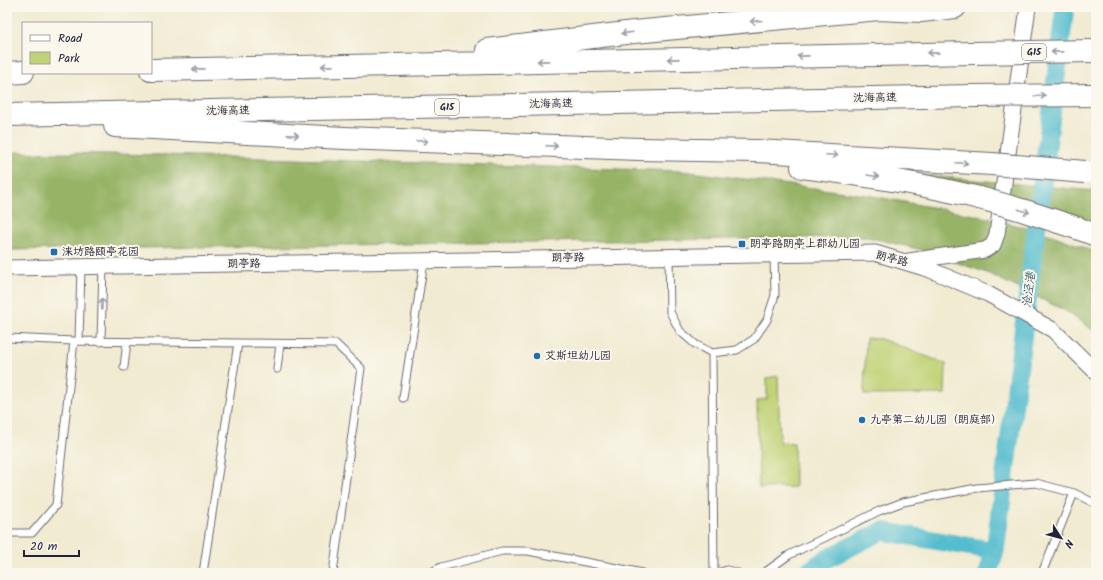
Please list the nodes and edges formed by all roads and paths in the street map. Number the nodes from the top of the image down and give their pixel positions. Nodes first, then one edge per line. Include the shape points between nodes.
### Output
1 (955, 7) edge
2 (1028, 7) edge
3 (885, 8) edge
4 (1096, 51) edge
5 (366, 65) junction
6 (152, 70) edge
7 (22, 72) edge
8 (7, 73) edge
9 (1096, 95) edge
10 (887, 98) junction
11 (7, 115) edge
12 (72, 124) junction
13 (7, 126) edge
14 (639, 149) junction
15 (1090, 175) edge
16 (1086, 231) edge
17 (774, 255) junction
18 (669, 257) junction
19 (424, 261) junction
20 (904, 262) junction
21 (81, 266) junction
22 (104, 266) junction
23 (7, 268) edge
24 (7, 338) edge
25 (77, 341) junction
26 (101, 342) junction
27 (127, 342) junction
28 (238, 343) junction
29 (280, 344) junction
30 (712, 352) junction
31 (124, 367) dead end
32 (277, 369) dead end
33 (1096, 372) edge
34 (403, 398) dead end
35 (1074, 493) junction
36 (1096, 504) edge
37 (7, 533) edge
38 (625, 571) edge
39 (203, 573) edge
40 (333, 573) edge
41 (430, 573) edge
42 (643, 573) edge
43 (714, 573) edge
44 (718, 573) edge
45 (738, 573) edge
46 (764, 573) edge
47 (1042, 573) edge

1 - 3 highway via 921,11
2 - 20 street via 998,234 993,245 985,250
3 -> 5 highway via 634,32
4 -> 5 highway, G15, bridge
5 -> 6 highway, G15
7 - 8 highway
10 -> 9 highway, 沈海高速 / G15, bridge
10 - 11 highway, 沈海高速 / G15
10 - 12 highway via 614,113
12 - 13 highway
12 -> 14 highway via 344,138
14 -> 15 highway, bridge via 757,151 992,164
14 -> 16 highway, bridge via 755,161 918,184 987,200
17 - 18 street, 朗亭路
17 - 20 street, 朗亭路 via 875,253
17 - 30 lane via 775,295 767,320 754,339 737,350
18 - 19 street, 朗亭路
18 - 30 lane via 670,312 680,331 695,344
19 - 22 street, 朗亭路
19 - 34 lane
20 - 33 street, 朗亭路 via 928,269 988,294 1053,330
21 - 22 street, 朗亭路
21 - 23 street, 朗亭路
21 - 25 lane
26 -> 22 lane
24 - 25 lane
25 - 26 lane
25 - 37 lane via 56,505 32,533
26 - 27 lane
27 - 28 lane
27 - 31 lane
28 - 29 lane
28 - 39 lane
29 - 32 lane
29 - 40 lane via 336,344 361,368
30 - 43 lane
35 - 36 lane
35 - 46 lane via 1036,483 977,488 903,502 789,555
35 - 47 lane
38 - 41 lane via 528,551 502,551 441,567
38 - 42 lane
44 - 45 lane via 727,570

